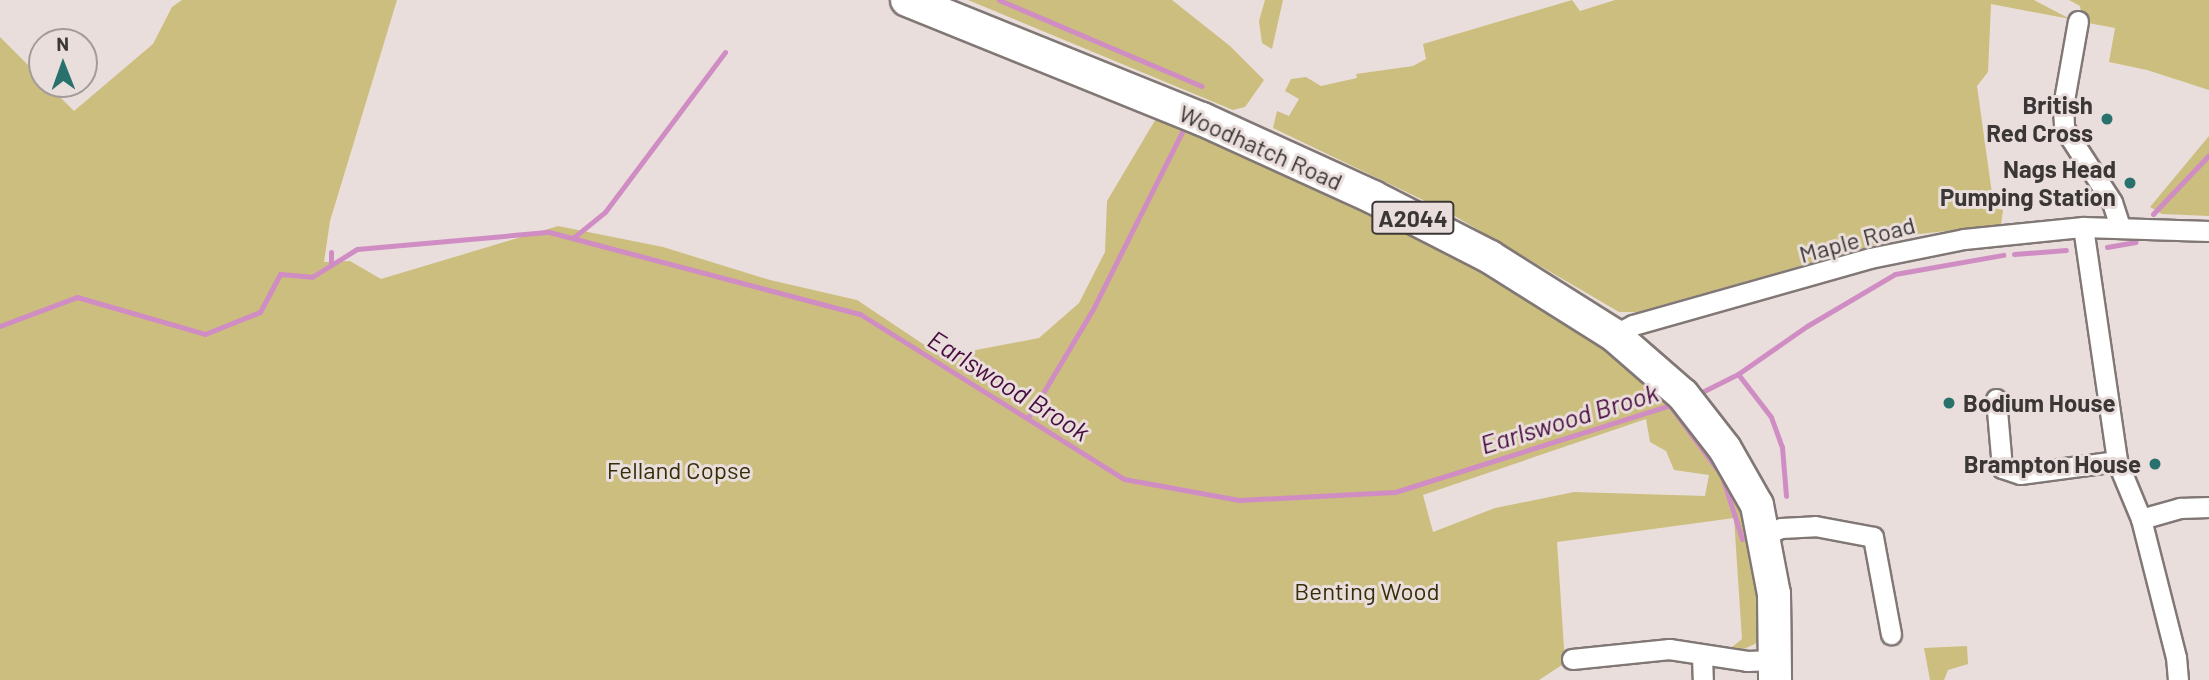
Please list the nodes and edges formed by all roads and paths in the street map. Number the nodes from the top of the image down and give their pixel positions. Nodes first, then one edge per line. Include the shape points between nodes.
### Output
1 (907, 0) edge
2 (2078, 20) dead end
3 (2120, 226) junction
4 (2083, 227) junction
5 (2209, 231) edge
6 (1614, 335) junction
7 (1996, 399) dead end
8 (2117, 461) junction
9 (2209, 507) edge
10 (2141, 519) junction
11 (1765, 535) junction
12 (1891, 634) dead end
13 (1702, 656) junction
14 (1573, 659) dead end
15 (1775, 670) edge
16 (1703, 680) edge
17 (2178, 680) edge

1 - 6 main road, Woodhatch Road / A2044 via 1202,119 1373,197 1490,257
2 - 3 street via 2063,106 2064,128 2112,202
3 - 4 street, Maple Road
3 - 5 street, Maple Road
4 - 6 street, Maple Road via 1964,239 1870,258 1633,325
4 - 8 street
6 - 11 main road, Woodhatch Road / A2044 via 1690,403 1744,480
7 - 8 street via 2002,468 2020,474
8 - 10 street
9 - 10 street via 2180,508
10 - 17 street
11 - 12 street via 1781,528 1815,526 1873,537
11 - 15 main road, Woodhatch Road / A2044 via 1774,594
13 - 14 street via 1669,649
13 - 15 street
13 - 16 street

